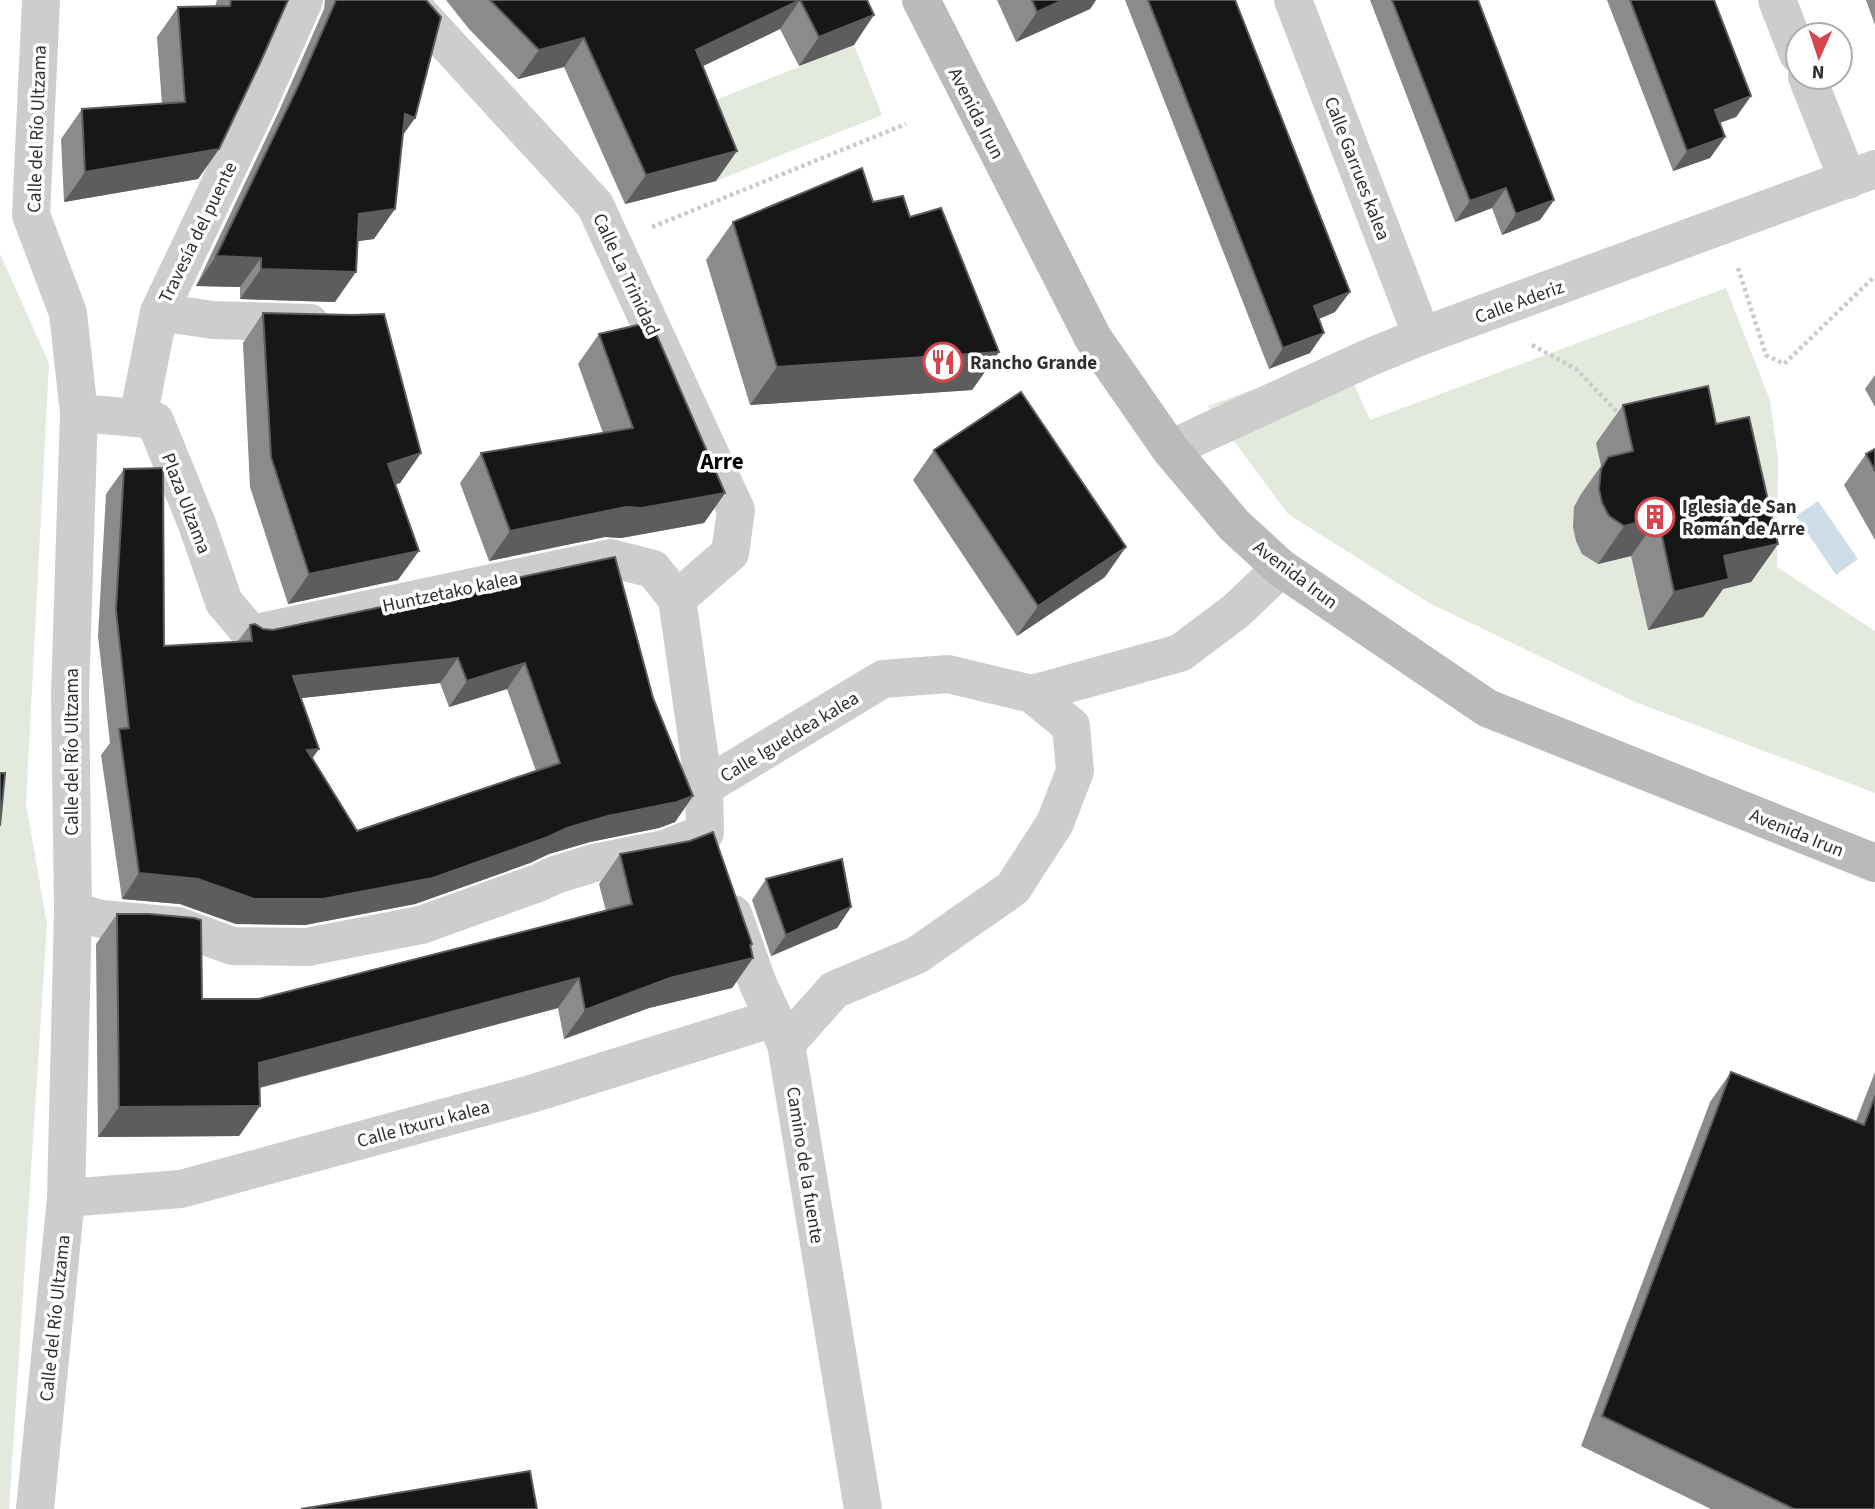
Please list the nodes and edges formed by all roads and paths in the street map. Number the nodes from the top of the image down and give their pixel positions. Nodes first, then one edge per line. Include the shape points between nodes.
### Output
1 (41, 0) edge
2 (304, 0) edge
3 (407, 0) edge
4 (921, 0) edge
5 (1293, 0) edge
6 (1777, 0) edge
7 (1785, 21) edge
8 (1815, 91) edge
9 (906, 124) dead end
10 (1861, 175) edge
11 (612, 244) junction
12 (1736, 263) dead end
13 (1875, 276) edge
14 (159, 312) junction
15 (332, 323) edge
16 (1422, 336) junction
17 (1528, 343) dead end
18 (79, 412) junction
19 (138, 418) junction
20 (1626, 422) edge
21 (1170, 449) junction
22 (1281, 568) junction
23 (677, 599) junction
24 (224, 602) joint
25 (1032, 694) junction
26 (704, 787) junction
27 (714, 860) junction
28 (1875, 863) edge
29 (73, 911) junction
30 (780, 1031) junction
31 (66, 1198) junction
32 (35, 1509) edge
33 (863, 1509) edge

1 - 18 street, Calle del Río Ultzama via 31,215 68,313
2 - 14 street, Travesía del puente
3 - 11 street, Calle La Trinidad via 595,205
4 - 21 street, Avenida Irun via 1093,338
5 - 16 street, Calle Garrues kalea
6 - 7 street
8 - 10 street
9 - 11 path
10 - 16 street, Calle Aderiz
11 - 23 street, Calle La Trinidad via 736,510 730,553
12 - 13 path via 1766,355 1784,363
14 - 15 street via 213,320
14 - 19 street, Travesía del puente
16 - 21 street, Calle Aderiz
17 - 20 path via 1576,369
18 - 19 street
18 - 29 street, Calle del Río Ultzama via 69,695
19 - 24 street, Plaza Ulzama via 155,421
21 - 22 street, Avenida Irun via 1234,525
22 - 25 street, Calle Igueldea kalea via 1236,611 1180,653
22 - 28 street, Avenida Irun via 1487,708
23 - 24 street, Huntzetako kalea via 653,569 610,558 251,634
23 - 26 street
25 - 26 street, Calle Igueldea kalea via 947,674 883,679
25 - 30 street via 1070,726 1075,771 1055,823 1013,888 917,955 834,990
26 - 27 street, Calle Igueldea kalea
27 - 29 street via 665,849 594,863 421,925 307,947 232,946 178,926 101,919
27 - 30 street, Camino de la fuente via 758,985
29 - 31 street, Calle del Río Ultzama
30 - 31 street, Calle Itxuru kalea via 181,1189
30 - 33 street, Camino de la fuente
31 - 32 street, Calle del Río Ultzama

